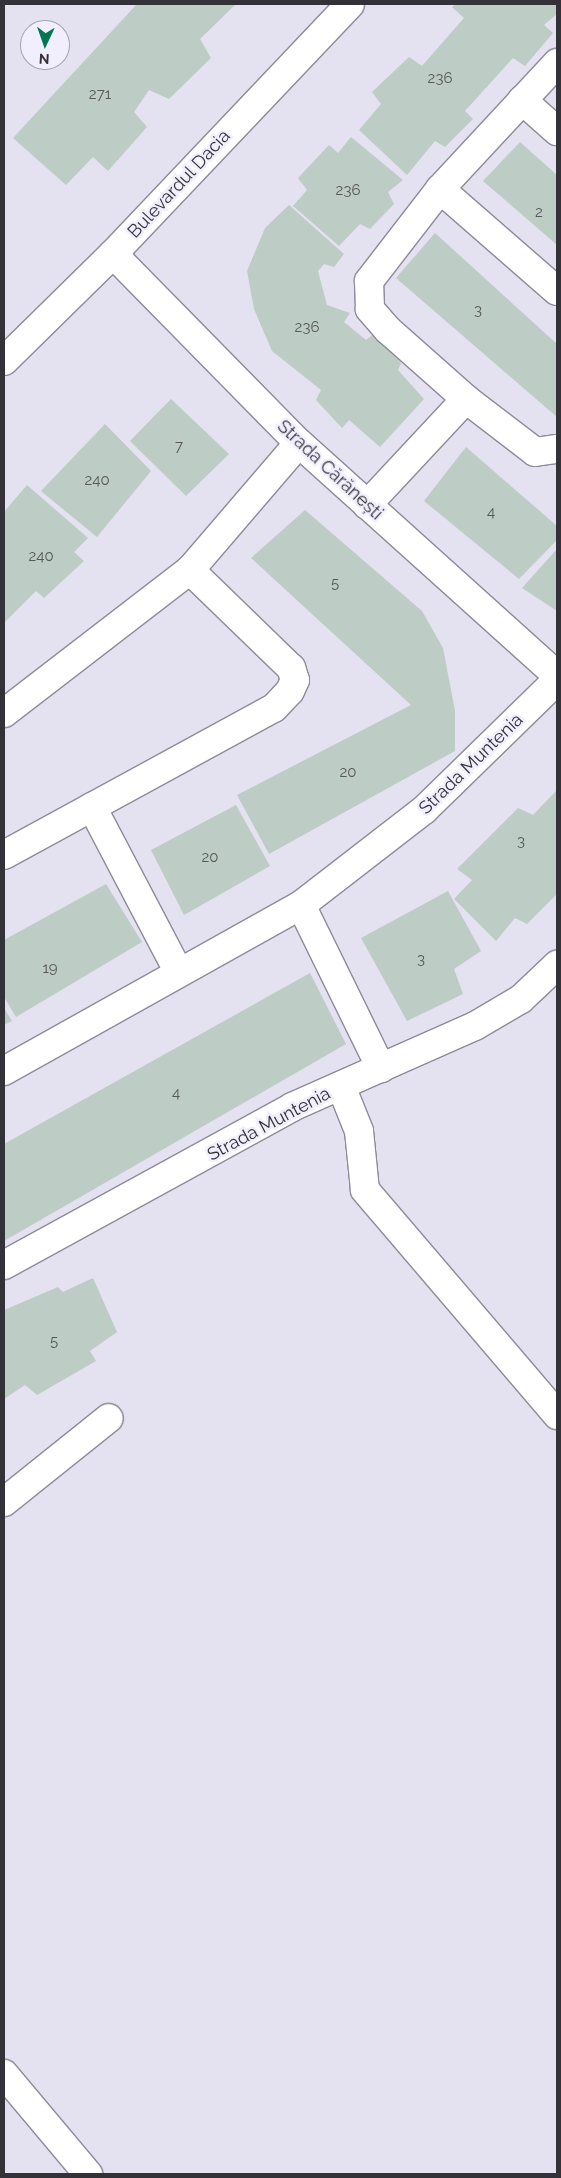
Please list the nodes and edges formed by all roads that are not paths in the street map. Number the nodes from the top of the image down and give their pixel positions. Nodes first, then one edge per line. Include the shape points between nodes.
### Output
1 (350, 4) edge
2 (557, 63) edge
3 (522, 100) junction
4 (557, 131) edge
5 (440, 188) junction
6 (113, 254) junction
7 (557, 291) edge
8 (4, 362) edge
9 (466, 399) junction
10 (299, 443) junction
11 (557, 449) edge
12 (367, 504) junction
13 (190, 570) junction
14 (557, 675) edge
15 (557, 680) edge
16 (4, 713) edge
17 (92, 807) junction
18 (4, 855) edge
19 (300, 905) junction
20 (557, 965) edge
21 (178, 970) junction
22 (381, 1068) junction
23 (4, 1071) edge
24 (341, 1086) junction
25 (4, 1265) edge
26 (557, 1415) edge
27 (110, 1418) dead end
28 (4, 1502) edge
29 (4, 2074) edge
30 (88, 2174) edge

1 - 6 street, Bulevardul Dacia
2 - 3 street
3 - 4 street
3 - 5 street
5 - 7 street
5 - 9 street via 370,281 370,309 420,363
6 - 8 street, Bulevardul Dacia
6 - 10 street, Strada Cărănești
9 - 11 street via 535,452
9 - 12 street
10 - 12 street, Strada Cărănești
10 - 13 street
12 - 14 street, Strada Cărănești
13 - 16 street
13 - 17 street via 291,668 295,680 274,708
15 - 19 street, Strada Muntenia via 424,810
17 - 18 street
17 - 21 street
19 - 21 street, Strada Muntenia
19 - 22 street
20 - 22 street, Strada Muntenia via 513,1004
21 - 23 street, Strada Muntenia
22 - 24 street, Strada Muntenia
24 - 25 street, Strada Muntenia via 292,1107
24 - 26 street via 359,1131 365,1190
27 - 28 street
29 - 30 street

